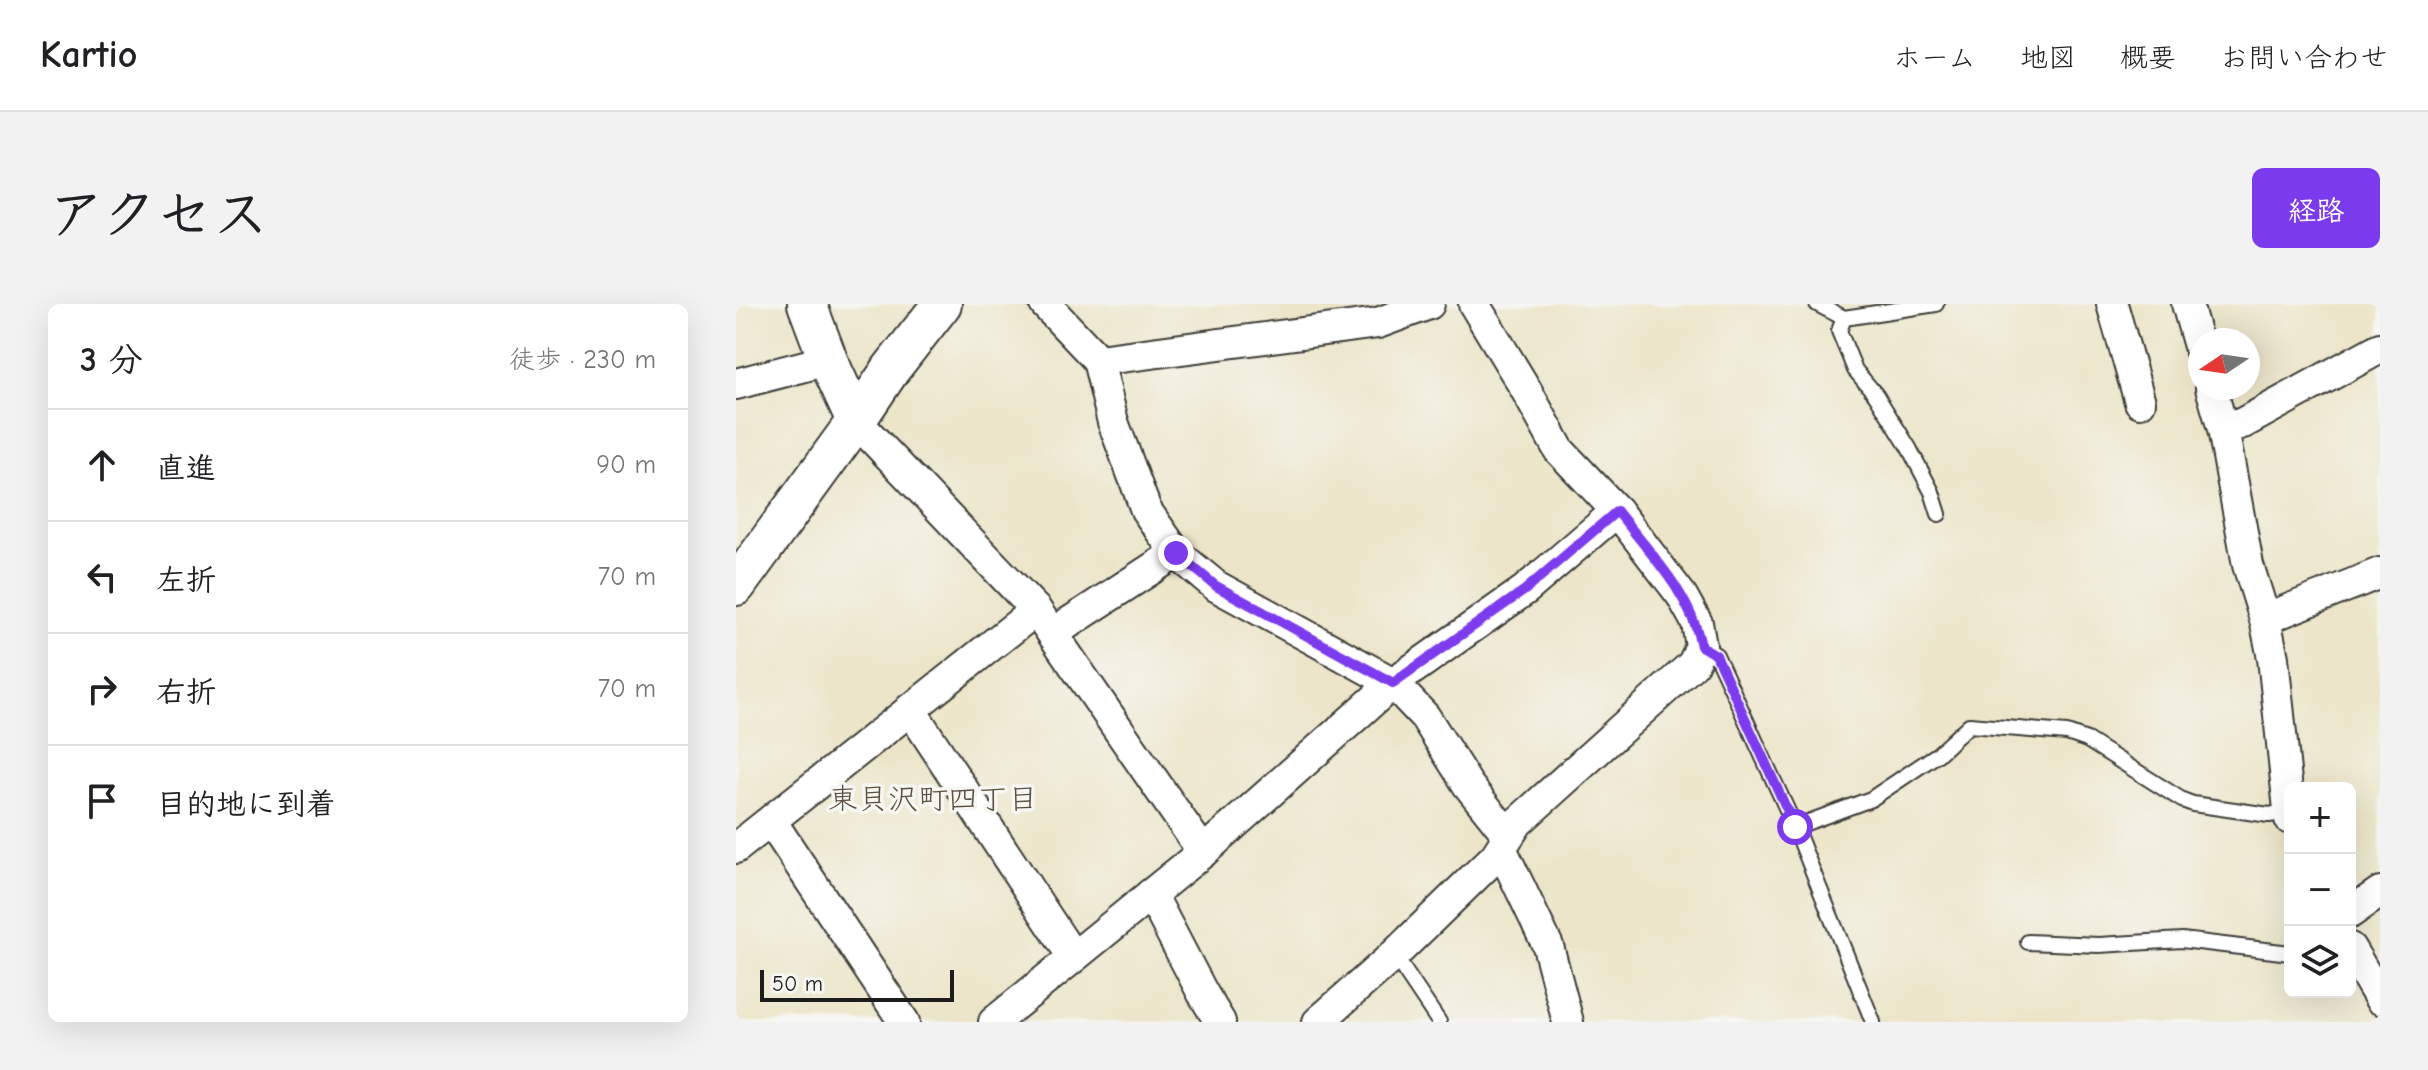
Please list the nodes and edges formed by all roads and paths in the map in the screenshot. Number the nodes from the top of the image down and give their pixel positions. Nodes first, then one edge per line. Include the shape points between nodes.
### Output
1 (807, 304) edge
2 (942, 304) edge
3 (1045, 304) edge
4 (1429, 304) edge
5 (1474, 304) edge
6 (1817, 304) edge
7 (1936, 304) edge
8 (2112, 304) edge
9 (2187, 304) edge
10 (1844, 318) junction
11 (2194, 328) edge
12 (2380, 348) edge
13 (828, 360) junction
14 (1098, 360) junction
15 (736, 384) edge
16 (2215, 400) edge
17 (2140, 402) dead end
18 (856, 421) junction
19 (2223, 429) junction
20 (1617, 511) junction
21 (1939, 514) dead end
22 (1176, 553) junction
23 (2380, 573) edge
24 (736, 586) edge
25 (2265, 619) junction
26 (1045, 622) junction
27 (1701, 646) junction
28 (1393, 683) junction
29 (910, 709) junction
30 (2286, 782) edge
31 (2284, 816) edge
32 (771, 821) junction
33 (1795, 827) junction
34 (1504, 842) junction
35 (736, 848) edge
36 (1203, 852) junction
37 (2380, 892) edge
38 (1151, 894) junction
39 (2356, 909) edge
40 (2028, 942) dead end
41 (2284, 952) edge
42 (1394, 955) junction
43 (1073, 957) junction
44 (2356, 959) edge
45 (2380, 999) edge
46 (904, 1022) edge
47 (994, 1022) edge
48 (1220, 1022) edge
49 (1318, 1022) edge
50 (1439, 1022) edge
51 (1568, 1022) edge
52 (1873, 1022) edge

1 - 13 street
2 - 18 street
3 - 14 street
4 - 14 street via 1378,323
5 - 20 street via 1559,450
6 - 10 lane
7 - 10 lane
8 - 17 street
9 - 11 street
10 - 21 lane via 1839,331 1855,370 1909,448
12 - 19 street
13 - 15 street
13 - 18 street
14 - 22 street via 1113,422 1146,510
16 - 19 street
18 - 24 street
18 - 26 street
19 - 25 street via 2248,565
20 - 27 street via 1682,596 1697,623
20 - 28 street via 1525,590
22 - 26 street
22 - 28 street via 1216,586
23 - 25 street
25 - 30 street
26 - 29 street
26 - 36 street
27 - 33 lane via 1716,655
27 - 34 street via 1693,664 1518,822
28 - 34 street via 1425,717
28 - 36 street
29 - 32 street
29 - 43 street
31 - 33 lane via 2182,800 2087,740 2067,733 1969,725 1938,754 1871,799
32 - 35 street
32 - 46 street
33 - 52 lane
34 - 42 street via 1495,857
34 - 51 street via 1548,946
36 - 38 street
37 - 39 street
38 - 43 street
38 - 48 street
40 - 41 lane via 2182,940
42 - 49 street
42 - 50 lane
43 - 47 street
44 - 45 street

